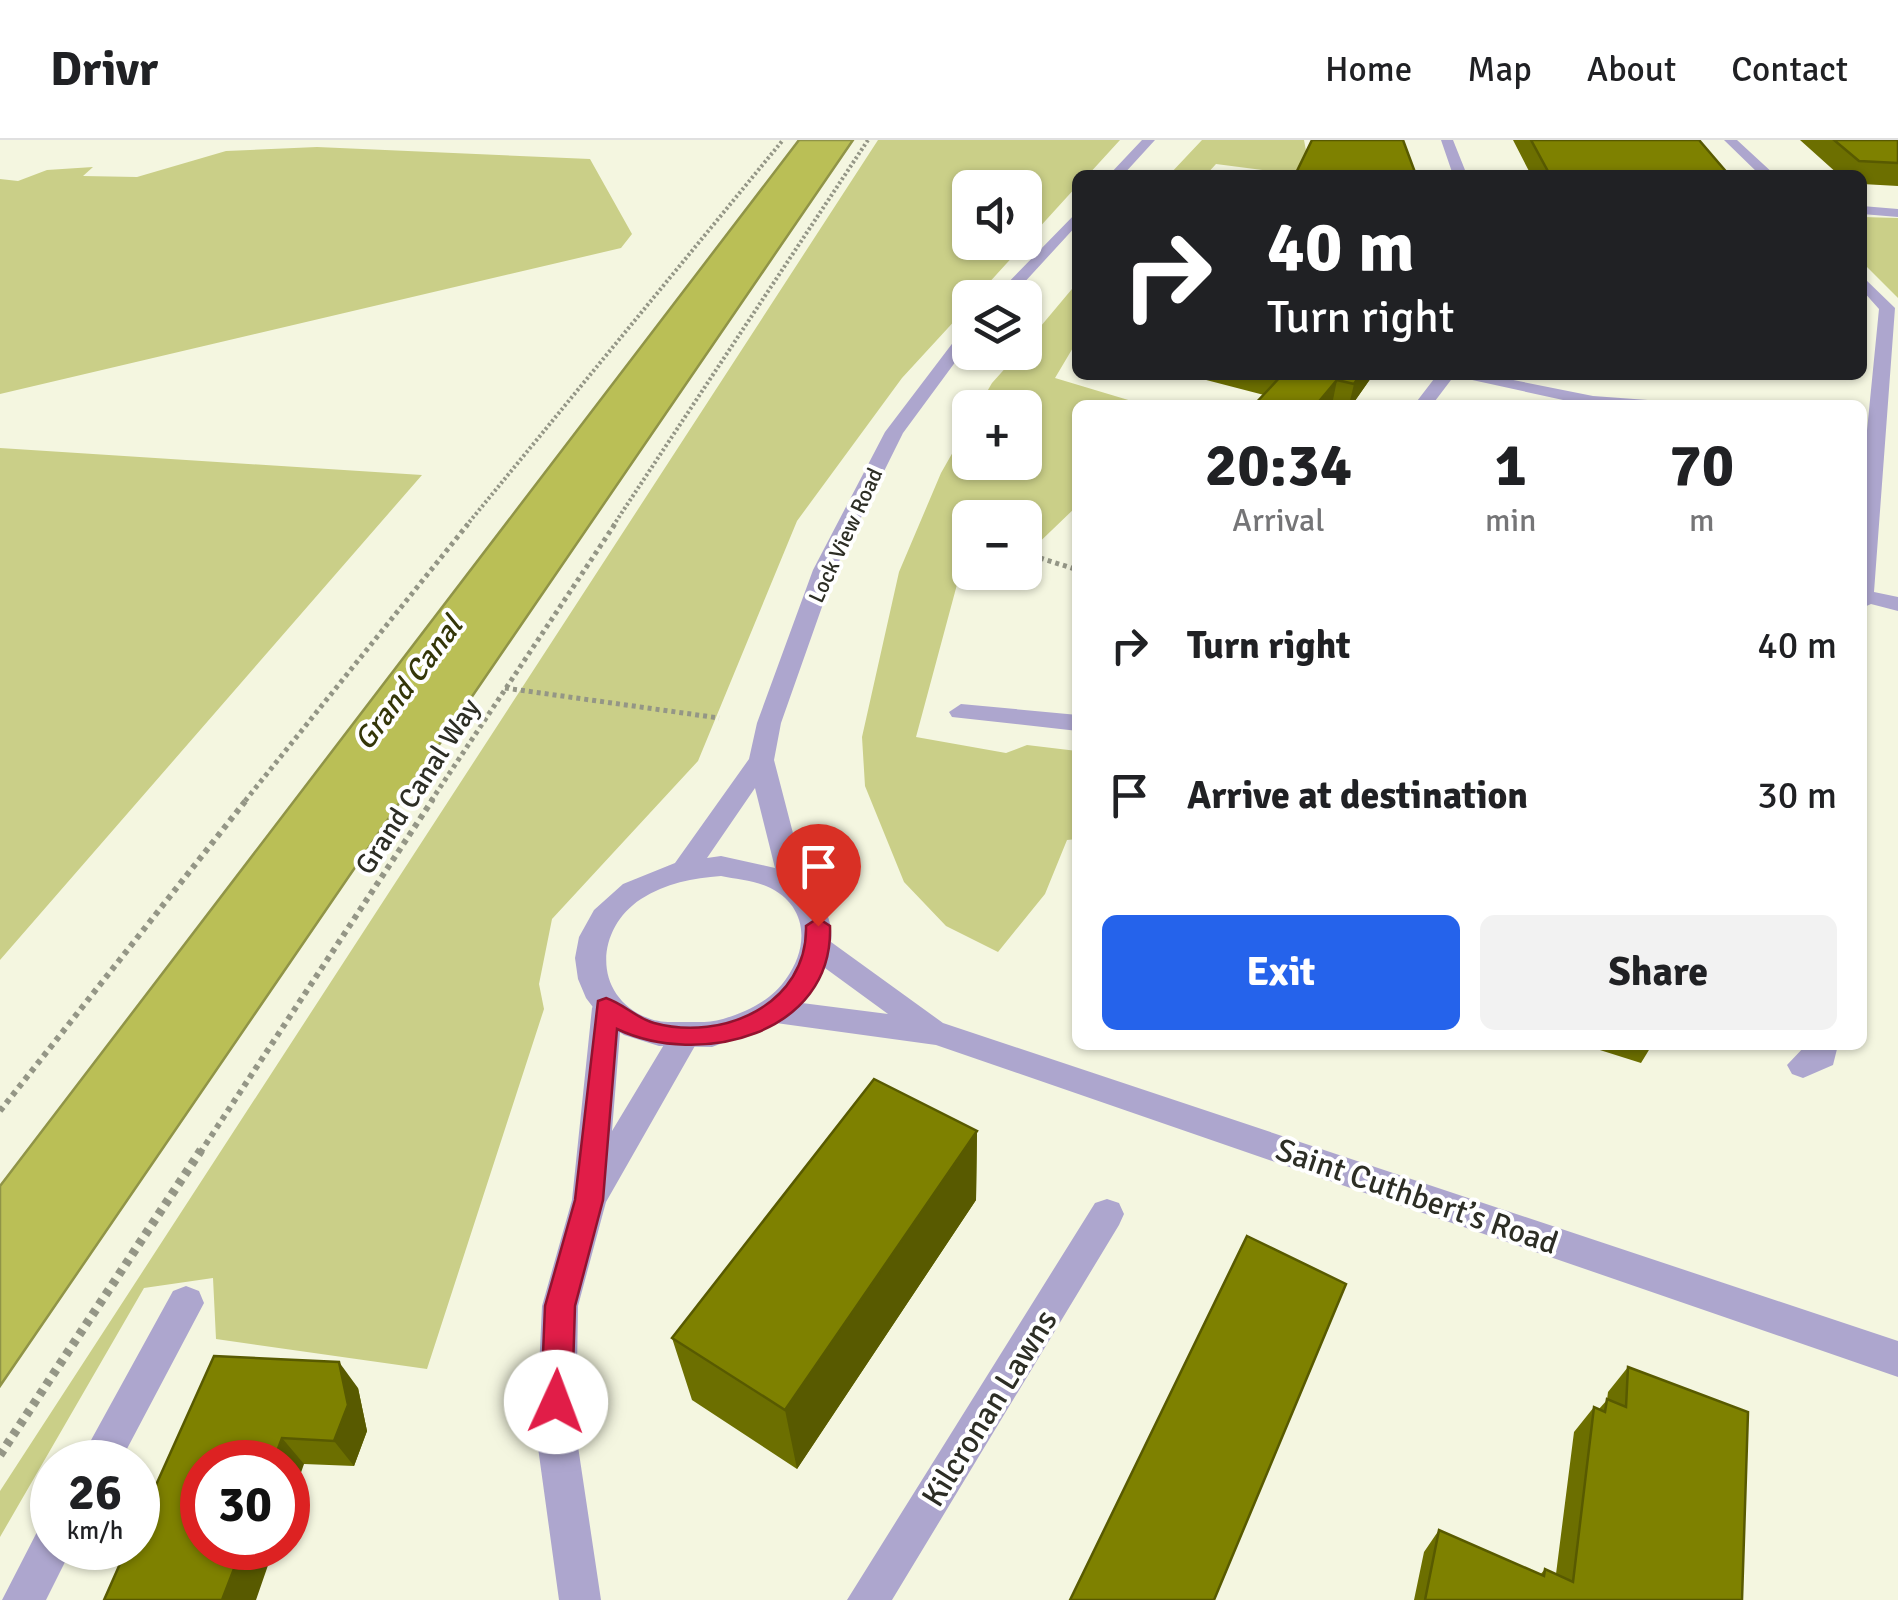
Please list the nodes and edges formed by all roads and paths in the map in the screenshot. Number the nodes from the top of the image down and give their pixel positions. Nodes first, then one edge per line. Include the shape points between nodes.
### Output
1 (783, 140) edge
2 (868, 140) edge
3 (1150, 140) edge
4 (1447, 140) edge
5 (1730, 140) edge
6 (1121, 170) edge
7 (1458, 170) edge
8 (1763, 170) edge
9 (1867, 210) edge
10 (1898, 213) edge
11 (1072, 221) edge
12 (1018, 280) edge
13 (1867, 285) edge
14 (1892, 309) edge
15 (952, 355) edge
16 (1442, 380) edge
17 (1487, 380) edge
18 (1427, 400) edge
19 (1588, 400) edge
20 (1869, 436) edge
21 (1867, 490) edge
22 (1042, 559) edge
23 (1072, 568) edge
24 (1867, 600) edge
25 (1898, 604) edge
26 (506, 688) junction
27 (961, 712) dead end
28 (719, 718) dead end
29 (1072, 722) edge
30 (760, 760) junction
31 (685, 868) junction
32 (794, 890) junction
33 (818, 949) junction
34 (606, 1008) junction
35 (776, 1012) junction
36 (937, 1032) junction
37 (685, 1037) junction
38 (0, 1110) edge
39 (589, 1200) junction
40 (1108, 1214) dead end
41 (186, 1303) dead end
42 (1898, 1359) edge
43 (112, 1440) edge
44 (0, 1455) edge
45 (39, 1570) edge
46 (23, 1600) edge
47 (580, 1600) edge
48 (868, 1600) edge

1 - 38 path via 398,608
2 - 26 path, Grand Canal Way
3 - 6 street
4 - 7 street
5 - 8 street
9 - 10 street
11 - 12 street
13 - 14 street
14 - 20 street
15 - 30 street, Lock View Road via 894,432 824,570
16 - 18 street
17 - 19 street
20 - 21 street
22 - 23 path
24 - 25 street
26 - 28 path
26 - 44 path, Grand Canal Way
27 - 29 street
30 - 31 street, Lock View Road
30 - 32 street, Lock View Road
31 - 32 street via 749,868
31 - 34 street via 620,900 598,925 588,954 590,982
32 - 33 street via 818,926
33 - 35 street via 812,971
33 - 36 street, Saint Cuthbert’s Road
34 - 37 street via 654,1034
34 - 39 street
35 - 36 street, Saint Cuthbert’s Road
35 - 37 street via 718,1035
36 - 42 street, Saint Cuthbert’s Road
37 - 39 street
39 - 47 street via 560,1306 556,1433
40 - 48 street, Kilcronan Lawns
41 - 43 street
45 - 46 street

